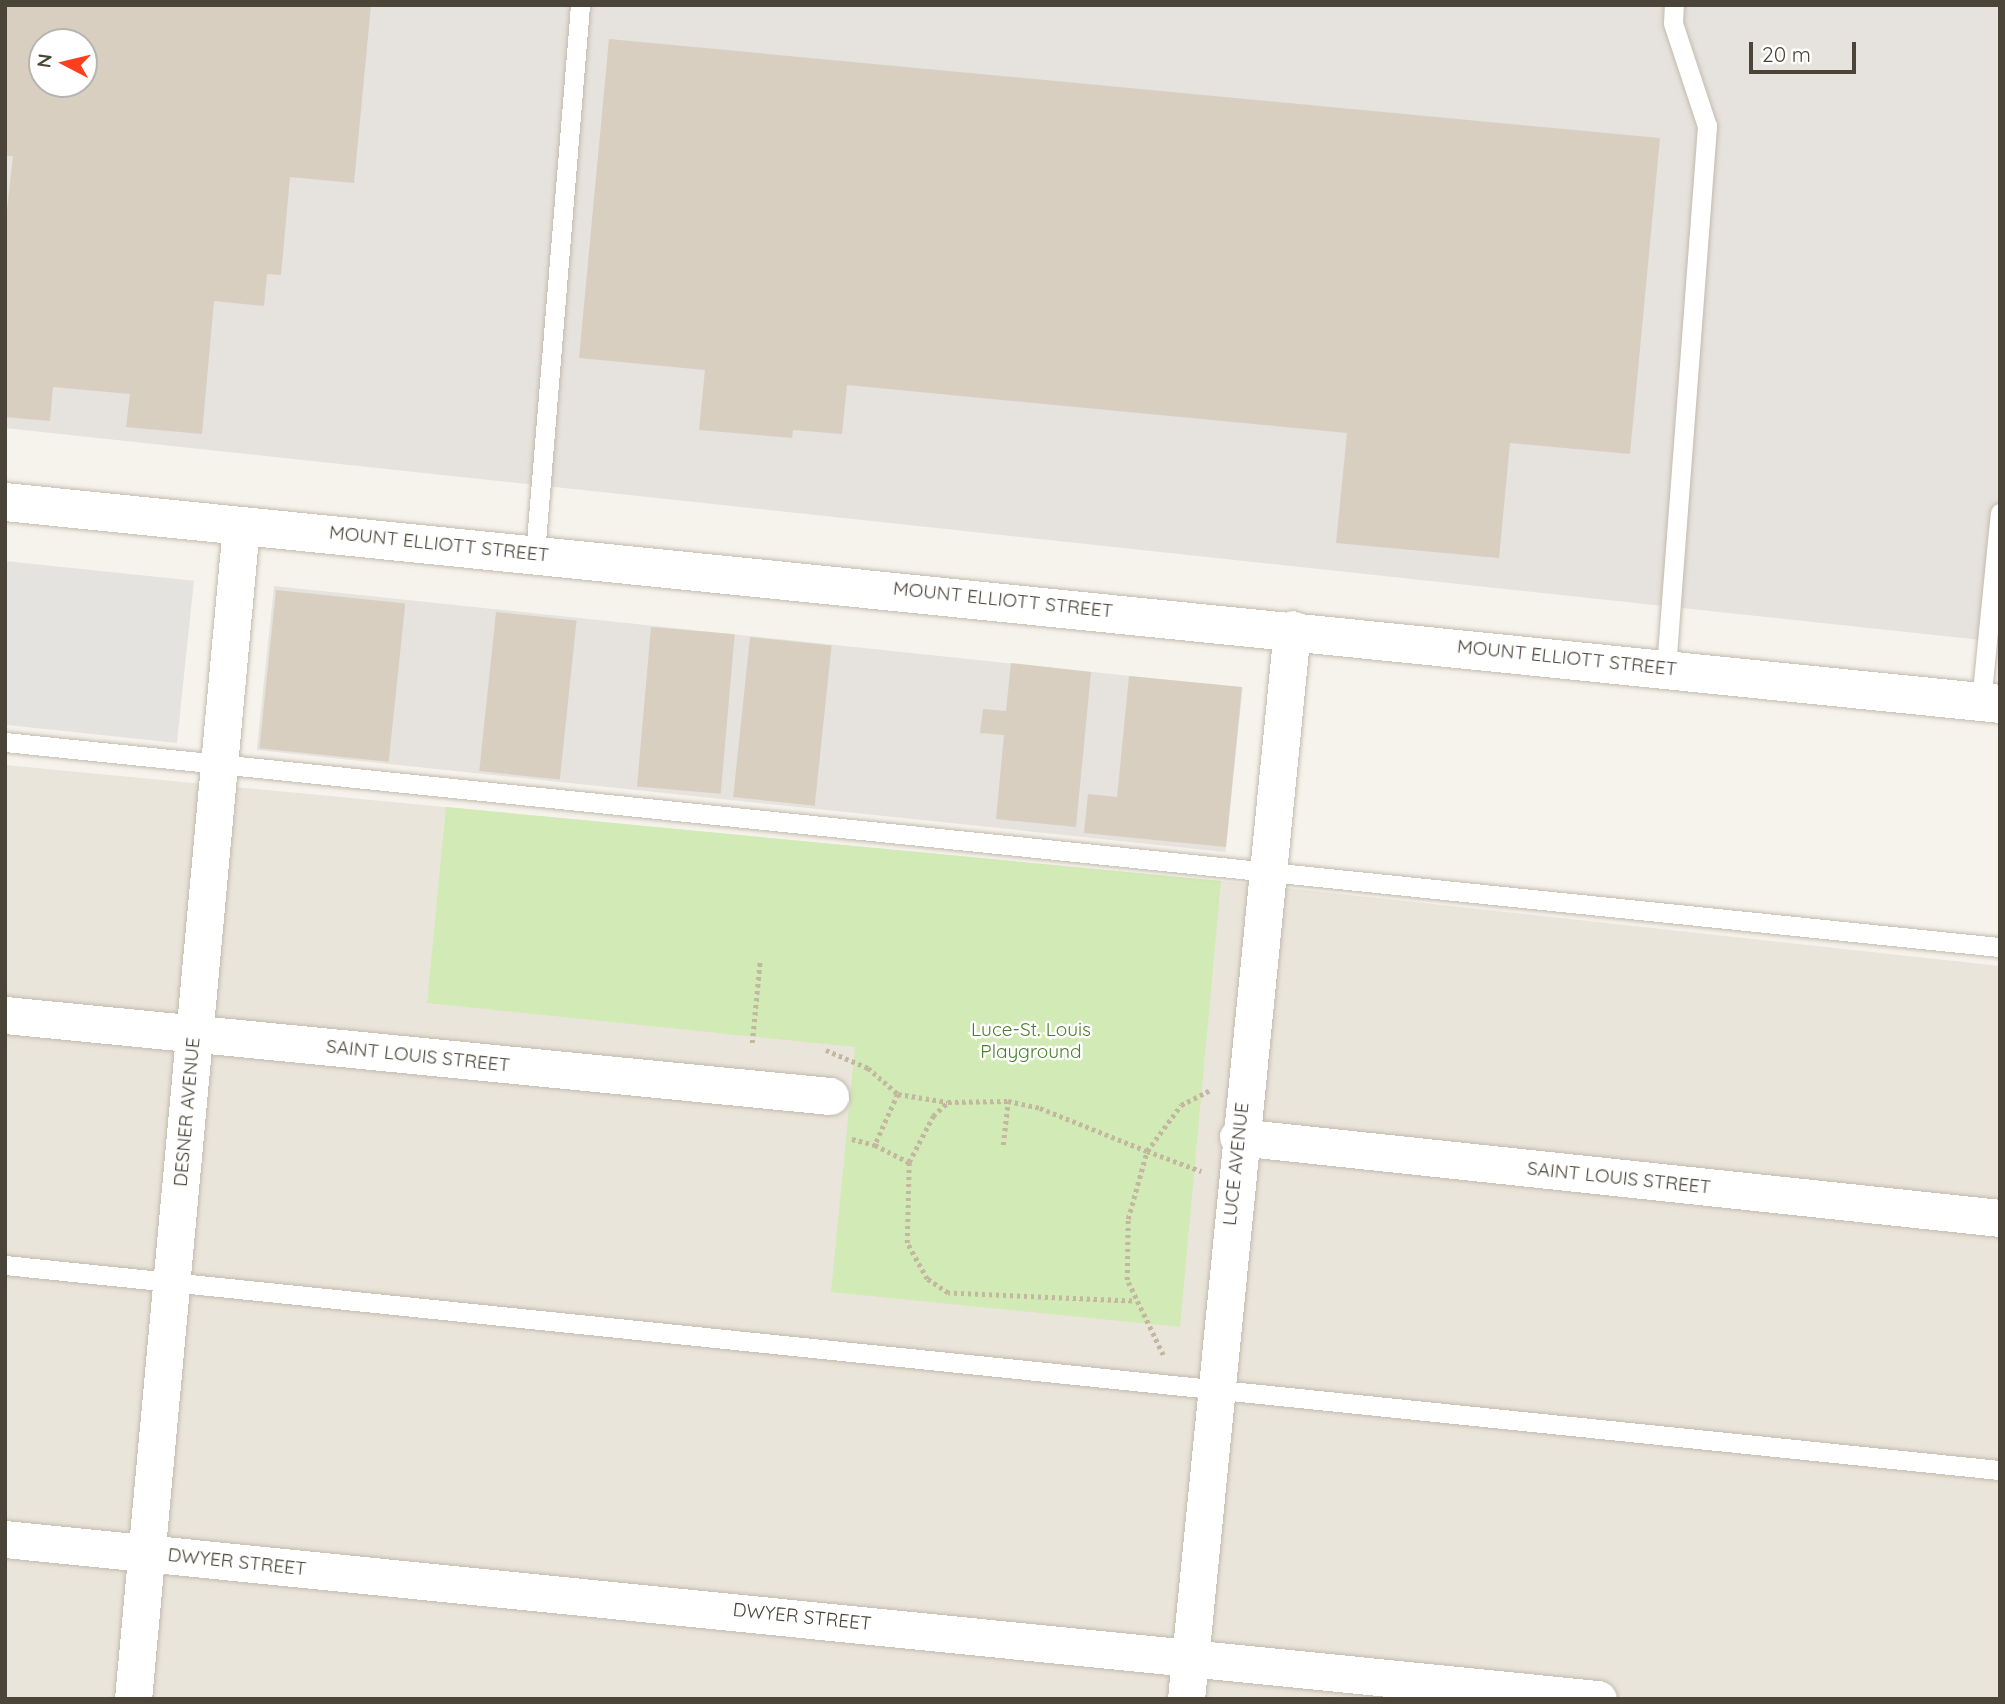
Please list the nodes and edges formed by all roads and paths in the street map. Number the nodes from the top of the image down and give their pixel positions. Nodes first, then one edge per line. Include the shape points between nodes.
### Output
1 (580, 5) edge
2 (1674, 5) edge
3 (5, 502) edge
4 (2000, 513) edge
5 (242, 525) junction
6 (536, 554) junction
7 (1292, 629) junction
8 (1666, 668) junction
9 (1991, 703) edge
10 (5, 742) edge
11 (220, 763) junction
12 (1266, 872) junction
13 (2000, 947) edge
14 (760, 960) dead end
15 (5, 1015) edge
16 (195, 1034) junction
17 (752, 1043) dead end
18 (826, 1051) dead end
19 (1218, 1091) dead end
20 (898, 1094) junction
21 (830, 1096) dead end
22 (1008, 1101) junction
23 (948, 1102) junction
24 (1238, 1137) junction
25 (852, 1139) dead end
26 (875, 1145) junction
27 (1003, 1145) dead end
28 (1147, 1151) junction
29 (909, 1162) junction
30 (1192, 1166) dead end
31 (2000, 1218) edge
32 (5, 1265) edge
33 (172, 1281) junction
34 (1132, 1301) junction
35 (1171, 1363) dead end
36 (1216, 1391) junction
37 (2000, 1470) edge
38 (5, 1539) edge
39 (146, 1553) junction
40 (1191, 1655) junction
41 (133, 1699) edge
42 (1186, 1699) edge
43 (1598, 1699) edge

1 - 6 lane
2 - 8 lane via 1673,23 1707,126
3 - 5 street, MOUNT ELLIOTT STREET
4 - 9 lane
5 - 6 street, MOUNT ELLIOTT STREET
5 - 11 street, DESNER AVENUE
6 - 7 street, MOUNT ELLIOTT STREET
7 - 8 street, MOUNT ELLIOTT STREET
7 - 12 street, LUCE AVENUE
8 - 9 street, MOUNT ELLIOTT STREET
10 - 11 lane
11 - 12 lane
11 - 16 street, DESNER AVENUE
12 - 13 lane
12 - 24 street, LUCE AVENUE
14 - 17 path
15 - 16 street, SAINT LOUIS STREET
16 - 21 street, SAINT LOUIS STREET
16 - 33 street, DESNER AVENUE
18 - 20 path via 868,1068
19 - 28 path via 1181,1105
20 - 23 path
20 - 26 path
22 - 23 path
22 - 27 path
22 - 28 path via 1075,1119
23 - 29 path via 933,1116
24 - 31 street, SAINT LOUIS STREET
24 - 36 street, LUCE AVENUE
25 - 26 path
26 - 29 path
28 - 30 path
28 - 34 path via 1123,1251
29 - 34 path via 903,1221 908,1244 927,1279 948,1293
32 - 33 lane
33 - 36 lane
33 - 39 street, DESNER AVENUE
34 - 35 path
36 - 37 lane
36 - 40 street, LUCE AVENUE
38 - 39 street, DWYER STREET
39 - 40 street, DWYER STREET
39 - 41 street, DESNER AVENUE
40 - 42 street, LUCE AVENUE
40 - 43 street, DWYER STREET

